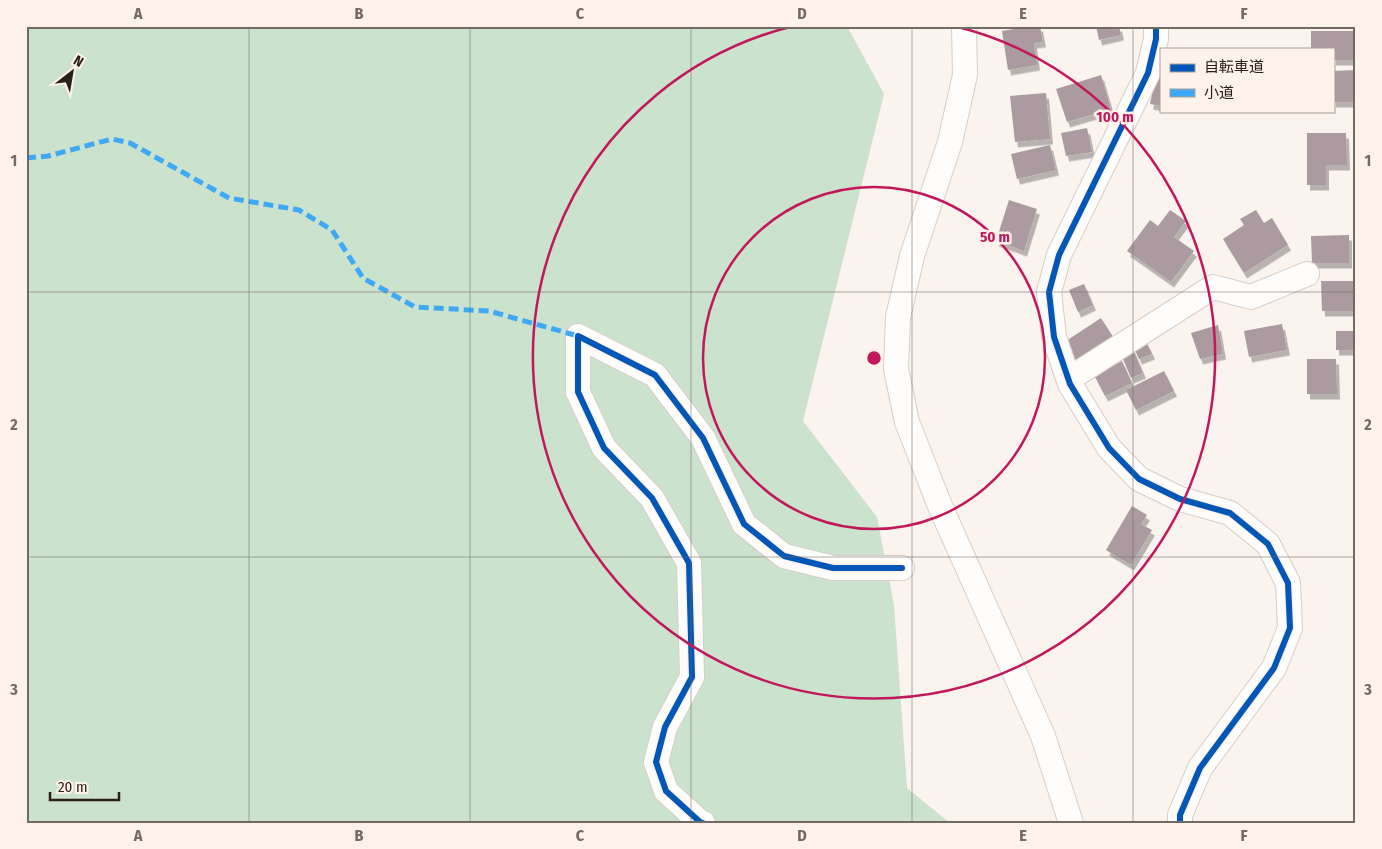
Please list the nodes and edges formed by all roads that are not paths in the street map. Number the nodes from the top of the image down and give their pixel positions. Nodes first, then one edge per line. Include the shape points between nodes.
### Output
1 (964, 26) edge
2 (1156, 26) edge
3 (1307, 274) dead end
4 (1069, 379) junction
5 (902, 568) dead end
6 (703, 823) edge
7 (1071, 823) edge
8 (1180, 823) edge

1 - 7 street via 965,75 950,142 912,256 898,317 896,369 907,422 940,506 1042,736
2 - 4 street via 1148,73 1059,256 1049,292 1054,337
3 - 4 street via 1251,297 1213,287
4 - 8 street via 1109,448 1138,479 1180,499 1230,513 1268,544 1288,583 1290,628 1274,668 1200,768 1180,814
5 - 6 street via 833,568 784,556 744,524 703,438 655,375 578,336 578,392 604,448 652,498 689,562 692,676 665,727 656,762 666,791

